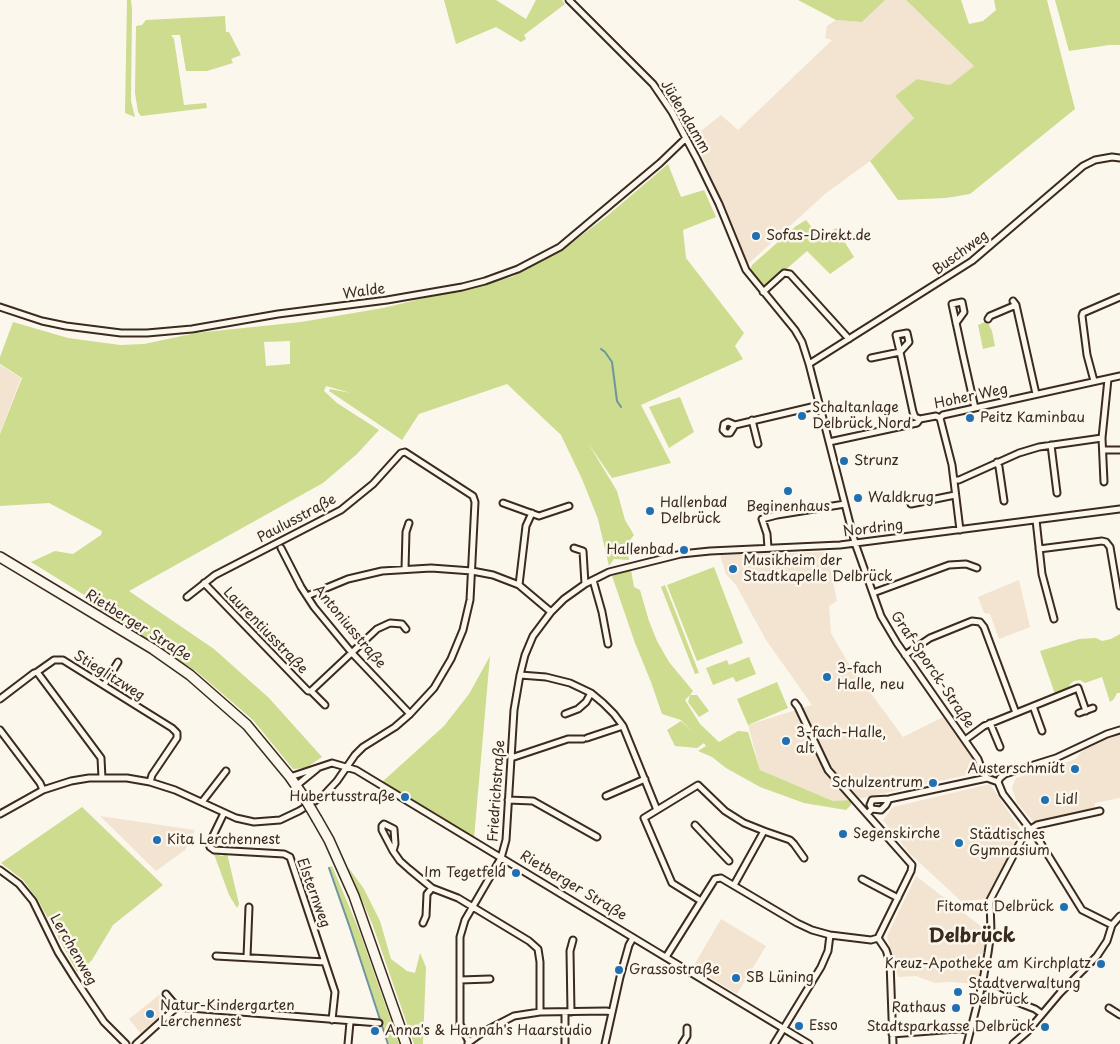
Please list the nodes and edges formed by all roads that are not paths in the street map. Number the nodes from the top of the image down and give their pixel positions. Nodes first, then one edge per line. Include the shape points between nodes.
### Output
1 (569, 0) edge
2 (686, 138) junction
3 (1120, 158) edge
4 (746, 270) joint
5 (763, 292) junction
6 (1120, 297) edge
7 (0, 307) edge
8 (988, 318) dead end
9 (956, 323) dead end
10 (849, 339) junction
11 (871, 358) dead end
12 (809, 364) junction
13 (1120, 376) edge
14 (1108, 379) junction
15 (1094, 382) junction
16 (1036, 394) junction
17 (820, 404) junction
18 (974, 408) junction
19 (940, 418) junction
20 (920, 419) junction
21 (752, 420) junction
22 (735, 425) dead end
23 (1102, 438) junction
24 (829, 442) junction
25 (758, 444) dead end
26 (1050, 445) junction
27 (1103, 450) junction
28 (1120, 450) edge
29 (997, 462) junction
30 (954, 480) junction
31 (1104, 482) dead end
32 (1057, 493) dead end
33 (955, 495) junction
34 (1004, 501) dead end
35 (503, 503) dead end
36 (845, 504) junction
37 (911, 504) dead end
38 (569, 506) dead end
39 (1120, 509) edge
40 (532, 513) junction
41 (1036, 520) junction
42 (408, 523) dead end
43 (960, 530) junction
44 (282, 539) junction
45 (855, 543) junction
46 (275, 544) junction
47 (281, 548) junction
48 (574, 548) dead end
49 (768, 548) junction
50 (1039, 549) junction
51 (0, 557) edge
52 (978, 568) dead end
53 (405, 569) junction
54 (472, 572) junction
55 (593, 580) junction
56 (204, 583) junction
57 (520, 584) junction
58 (585, 584) junction
59 (873, 593) junction
60 (187, 596) dead end
61 (307, 596) junction
62 (1120, 606) edge
63 (551, 612) junction
64 (1054, 619) dead end
65 (406, 629) dead end
66 (608, 644) dead end
67 (352, 653) junction
68 (906, 655) junction
69 (118, 662) dead end
70 (38, 672) junction
71 (520, 675) junction
72 (104, 685) junction
73 (311, 691) junction
74 (591, 693) junction
75 (0, 699) edge
76 (795, 703) dead end
77 (325, 704) dead end
78 (1033, 706) junction
79 (1093, 708) dead end
80 (1086, 711) junction
81 (1016, 713) junction
82 (1079, 713) dead end
83 (410, 714) junction
84 (565, 714) dead end
85 (990, 723) junction
86 (623, 726) junction
87 (0, 730) edge
88 (1120, 730) edge
89 (1042, 731) dead end
90 (965, 740) junction
91 (1000, 747) dead end
92 (511, 758) junction
93 (320, 766) junction
94 (346, 766) junction
95 (226, 770) dead end
96 (290, 777) junction
97 (102, 778) junction
98 (987, 778) junction
99 (645, 779) junction
100 (150, 782) junction
101 (998, 782) junction
102 (296, 786) junction
103 (43, 790) junction
104 (606, 796) dead end
105 (889, 799) junction
106 (508, 800) junction
107 (202, 802) junction
108 (657, 810) junction
109 (1100, 811) dead end
110 (869, 812) junction
111 (224, 813) junction
112 (0, 814) edge
113 (695, 825) dead end
114 (1029, 830) junction
115 (764, 831) junction
116 (597, 837) dead end
117 (393, 851) junction
118 (502, 858) junction
119 (804, 858) dead end
120 (729, 862) dead end
121 (0, 870) edge
122 (862, 879) dead end
123 (734, 885) junction
124 (432, 888) junction
125 (898, 898) junction
126 (701, 901) junction
127 (249, 907) dead end
128 (473, 907) junction
129 (1120, 916) edge
130 (423, 923) dead end
131 (1112, 925) junction
132 (830, 935) junction
133 (633, 938) junction
134 (878, 938) junction
135 (573, 940) dead end
136 (216, 956) dead end
137 (247, 957) junction
138 (666, 957) junction
139 (324, 962) junction
140 (460, 980) junction
141 (490, 980) dead end
142 (982, 985) junction
143 (166, 994) dead end
144 (177, 1007) junction
145 (1109, 1008) dead end
146 (540, 1012) junction
147 (568, 1012) junction
148 (612, 1012) junction
149 (1042, 1014) junction
150 (1120, 1015) edge
151 (332, 1020) junction
152 (350, 1022) junction
153 (379, 1023) dead end
154 (687, 1028) dead end
155 (783, 1028) junction
156 (969, 1030) junction
157 (892, 1034) junction
158 (468, 1043) edge
159 (126, 1044) edge
160 (136, 1044) edge
161 (348, 1044) edge
162 (406, 1044) edge
163 (565, 1044) edge
164 (605, 1044) edge
165 (682, 1044) edge
166 (774, 1044) edge
167 (809, 1044) edge
168 (893, 1044) edge
169 (967, 1044) edge
170 (1013, 1044) edge

1 - 2 street, Jüdendamm via 653,84
2 - 4 street, Jüdendamm via 719,204
2 - 7 street, Walde via 560,247 518,269 470,285 192,329 147,333 66,326
3 - 10 street, Buschweg via 1094,160 1083,166 972,261
4 - 5 street, Graf-Sporck-Straße
5 - 10 street via 784,273 790,274
5 - 12 street, Graf-Sporck-Straße via 802,342
6 - 15 street via 1082,316
8 - 16 street via 1015,303
9 - 18 street
10 - 12 street, Buschweg
11 - 20 street via 900,352 913,412
12 - 17 street, Graf-Sporck-Straße
13 - 14 street, Hoher Weg
14 - 15 street, Hoher Weg
14 - 23 street
15 - 16 street, Hoher Weg
16 - 18 street, Hoher Weg
17 - 21 street
17 - 24 street, Graf-Sporck-Straße
18 - 19 street, Hoher Weg
19 - 20 street, Hoher Weg
19 - 30 street
20 - 24 street, Hoher Weg via 917,423
21 - 22 street
21 - 25 street
23 - 26 street
23 - 27 street
24 - 36 street, Graf-Sporck-Straße
26 - 29 street
26 - 32 street
27 - 28 street
27 - 31 street
29 - 30 street
29 - 34 street
30 - 33 street
33 - 37 street
33 - 43 street
35 - 40 street
36 - 45 street, Graf-Sporck-Straße
36 - 49 street via 762,519 768,534
38 - 40 street via 539,516
39 - 41 street, Nordring
40 - 57 street via 526,526
41 - 43 street, Nordring
41 - 50 street
42 - 53 street
43 - 45 street, Nordring
44 - 46 street, Paulusstraße
44 - 47 street
44 - 54 street, Paulusstraße via 341,510 405,452 473,496
45 - 49 street, Nordring
45 - 59 street, Graf-Sporck-Straße
46 - 47 street
46 - 56 street, Paulusstraße
47 - 61 street, Antoniusstraße
48 - 58 street via 583,551
49 - 55 street, Nordring via 681,554 629,566
50 - 62 street via 1106,542 1110,547
50 - 64 street
51 - 96 main road, Rietberger Straße via 153,649 190,675 247,725
52 - 59 street via 966,564 950,565
53 - 54 street
53 - 61 street via 348,580
54 - 57 street
54 - 83 street via 470,600 452,659 434,688
55 - 58 street
55 - 66 street
56 - 60 street, Paulusstraße
56 - 73 street, Laurentiusstraße
57 - 63 street
58 - 63 street, Friedrichstraße
59 - 68 street, Graf-Sporck-Straße via 881,616
61 - 67 street, Antoniusstraße
63 - 71 street, Friedrichstraße via 533,636
65 - 67 street, Laurentiusstraße via 402,624 390,623 378,629
67 - 73 street, Laurentiusstraße
67 - 83 street, Antoniusstraße
68 - 81 street via 930,638 972,621 980,622
68 - 90 street, Graf-Sporck-Straße
69 - 72 street
70 - 72 street, Stieglitzweg via 59,659
70 - 75 street
70 - 97 street via 101,758
71 - 74 street via 570,683
71 - 92 street, Friedrichstraße
72 - 100 street, Stieglitzweg via 177,734
73 - 77 street, Laurentiusstraße
74 - 84 street via 578,709
74 - 86 street
76 - 110 street via 828,770
78 - 80 street via 1078,688
78 - 81 street
78 - 89 street
79 - 80 street
80 - 82 street
81 - 85 street
83 - 94 street via 363,747
85 - 90 street
85 - 91 street
86 - 92 street via 585,738 568,739
86 - 99 street
87 - 103 street
88 - 101 street via 1056,758 1005,774
90 - 98 street, Graf-Sporck-Straße
92 - 106 street, Friedrichstraße
93 - 94 street, Rietberger Straße via 334,762
93 - 96 street, Rietberger Straße
93 - 102 street
94 - 111 street via 330,790 280,820 254,822
94 - 118 street, Rietberger Straße
95 - 107 street
96 - 102 main road, Rietberger Straße
97 - 100 street
97 - 103 street via 75,780
98 - 101 street
98 - 105 street
99 - 104 street
99 - 108 street
100 - 107 street
101 - 114 street
102 - 162 main road, Rietberger Straße, bridge via 317,819 354,896
103 - 112 street
105 - 110 street via 881,810
105 - 110 street via 872,800
106 - 116 street via 533,801
106 - 118 street, Friedrichstraße
107 - 111 street
108 - 115 street via 698,785 724,811
108 - 126 street via 644,818 672,883
109 - 114 street via 1037,825
110 - 125 street via 912,865
111 - 139 street, Elsternweg via 210,847 290,857
113 - 120 street
114 - 131 street via 1040,842 1082,910
114 - 142 street via 990,900 991,932
115 - 119 street via 790,840
115 - 123 street
117 - 117 street via 382,830 384,824 394,829
117 - 124 street
118 - 128 street, Friedrichstraße
118 - 133 street, Rietberger Straße
121 - 159 street, Lerchenweg via 19,884 33,901 75,979 104,1022
122 - 125 street
123 - 126 street via 721,878 715,879
123 - 132 street via 797,923
124 - 128 street
124 - 130 street via 427,894
125 - 134 street
126 - 138 street
127 - 137 street
128 - 140 street, Friedrichstraße via 460,937
128 - 146 street via 529,941 538,950
129 - 131 street
131 - 149 street via 1097,956
132 - 134 street
132 - 155 street via 821,967
133 - 138 street, Rietberger Straße
133 - 148 street
134 - 157 street via 890,962
135 - 147 street
136 - 137 street
137 - 139 street
138 - 155 street, Rietberger Straße
139 - 151 street, Elsternweg via 335,992
140 - 141 street
140 - 158 street, Friedrichstraße via 460,1024
142 - 149 street
142 - 156 street
143 - 144 street
144 - 151 street
144 - 160 street
145 - 150 street
146 - 147 street
146 - 158 street via 514,1016
147 - 148 street
147 - 163 street
148 - 164 street
149 - 170 street
151 - 152 street
152 - 153 street
152 - 161 street
154 - 165 street
155 - 166 street
155 - 167 street, Rietberger Straße
156 - 157 street via 956,1028
156 - 169 street
157 - 168 street

